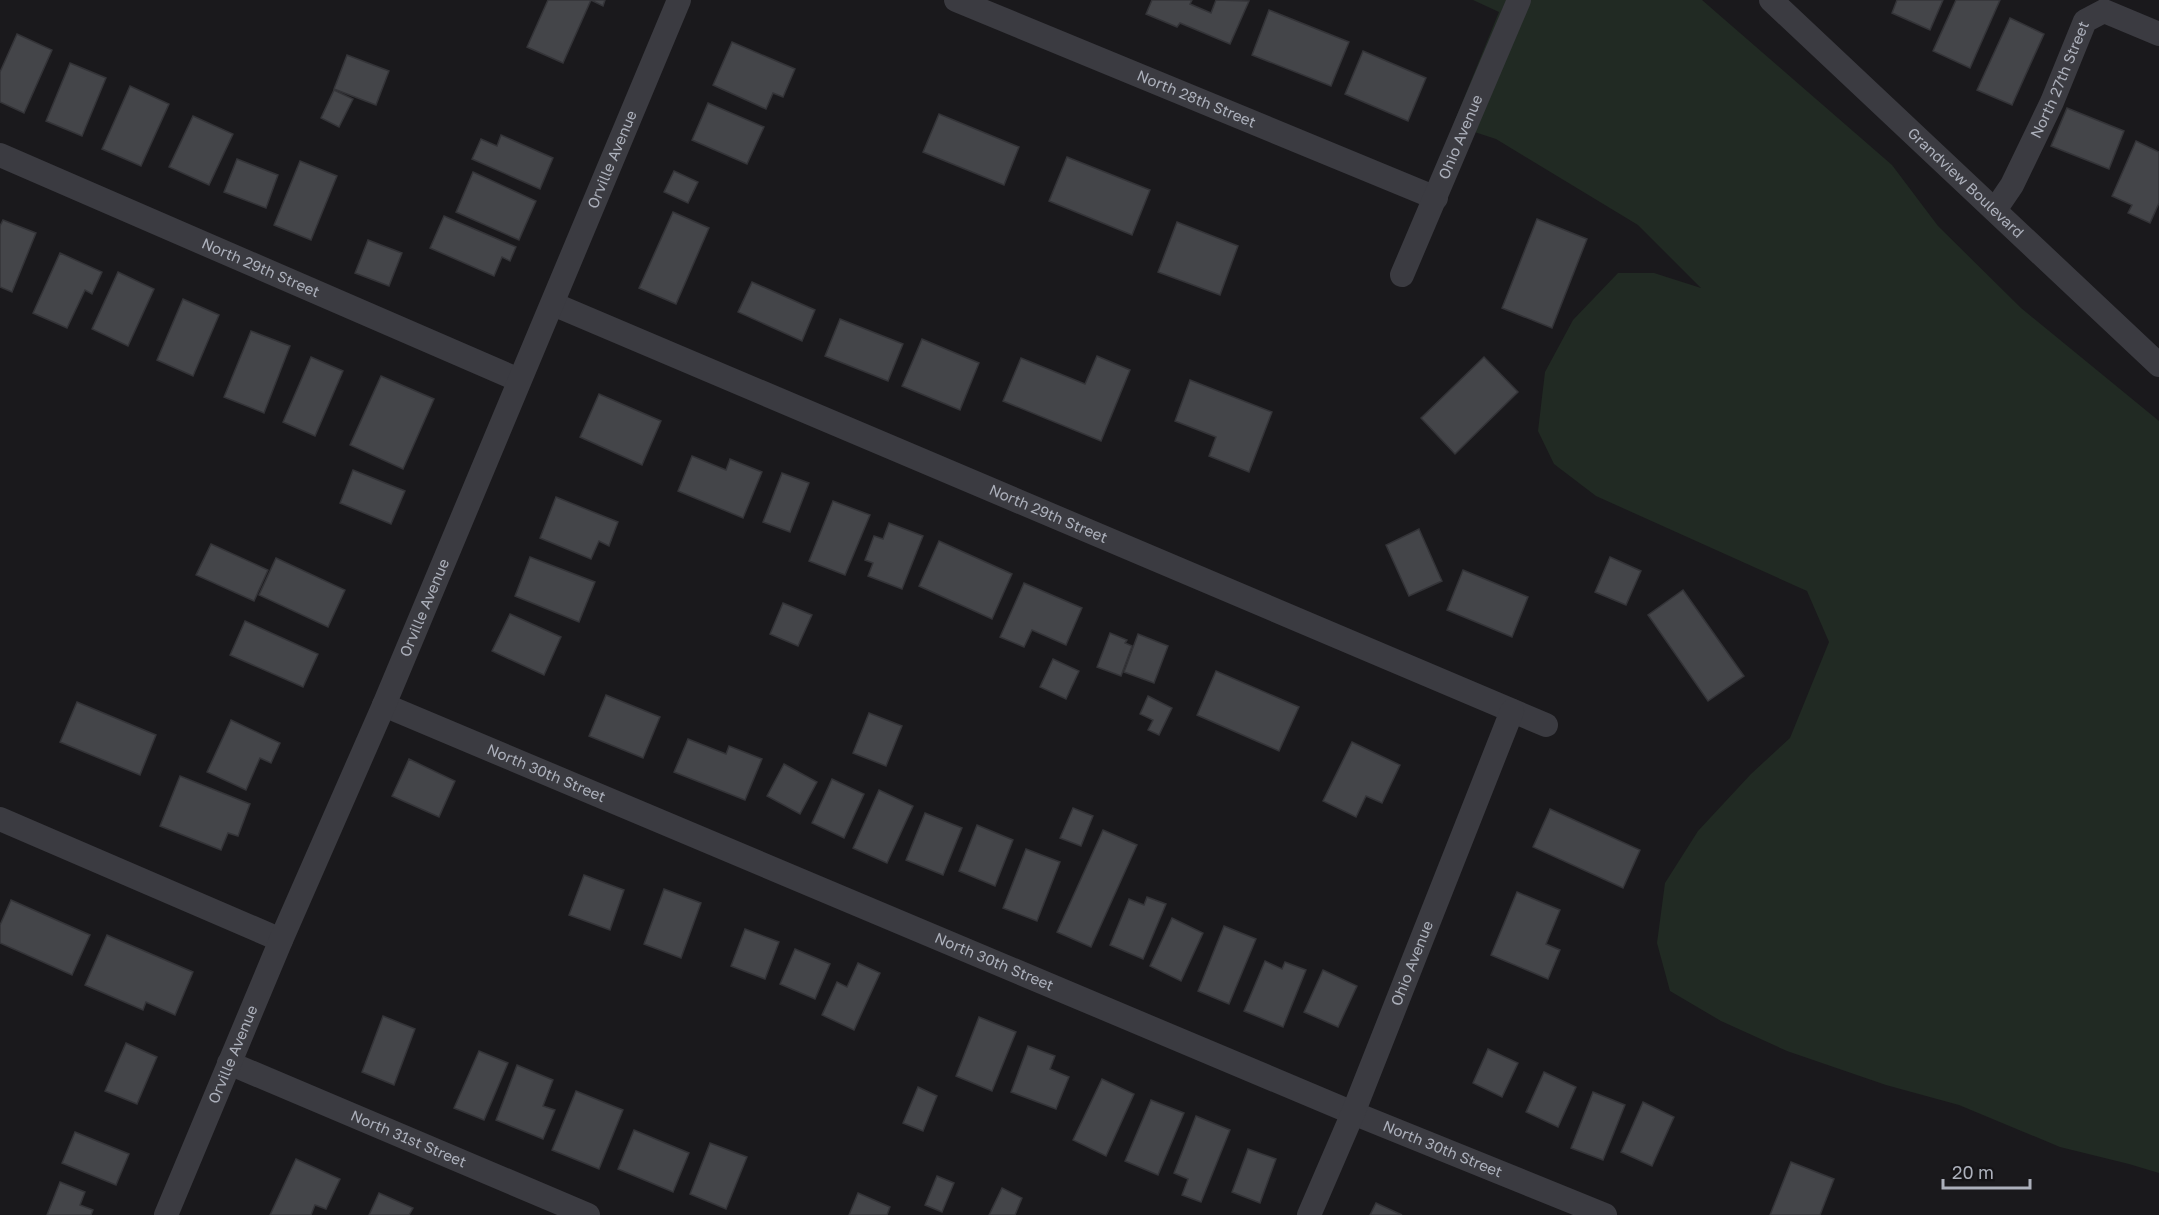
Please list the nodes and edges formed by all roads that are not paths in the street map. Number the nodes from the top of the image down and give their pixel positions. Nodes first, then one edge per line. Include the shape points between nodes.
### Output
1 (679, 0) edge
2 (956, 0) edge
3 (1519, 0) edge
4 (1771, 0) edge
5 (2159, 34) edge
6 (0, 155) edge
7 (1436, 198) junction
8 (1995, 210) junction
9 (1402, 275) dead end
10 (553, 304) junction
11 (2159, 365) edge
12 (519, 380) junction
13 (384, 705) junction
14 (1512, 711) junction
15 (1546, 724) dead end
16 (0, 819) edge
17 (281, 940) junction
18 (229, 1063) junction
19 (1353, 1113) junction
20 (166, 1215) edge
21 (588, 1215) edge
22 (1309, 1215) edge
23 (1605, 1215) edge

1 - 10 street, Orville Avenue
2 - 7 street, North 28th Street
3 - 7 street, Ohio Avenue
4 - 8 street, Grandview Boulevard
5 - 8 street, North 27th Street via 2104,11 2085,21 2052,102 2012,185
6 - 12 street, North 29th Street
7 - 9 street, Ohio Avenue
8 - 11 street, Grandview Boulevard
10 - 12 street, Orville Avenue
10 - 14 street, North 29th Street
12 - 13 street, Orville Avenue
13 - 17 street, Orville Avenue
13 - 19 street, North 30th Street
14 - 15 street, North 29th Street
14 - 19 street, Ohio Avenue
16 - 17 street
17 - 18 street, Orville Avenue
18 - 20 street, Orville Avenue
18 - 21 street, North 31st Street
19 - 22 street, Ohio Avenue
19 - 23 street, North 30th Street

